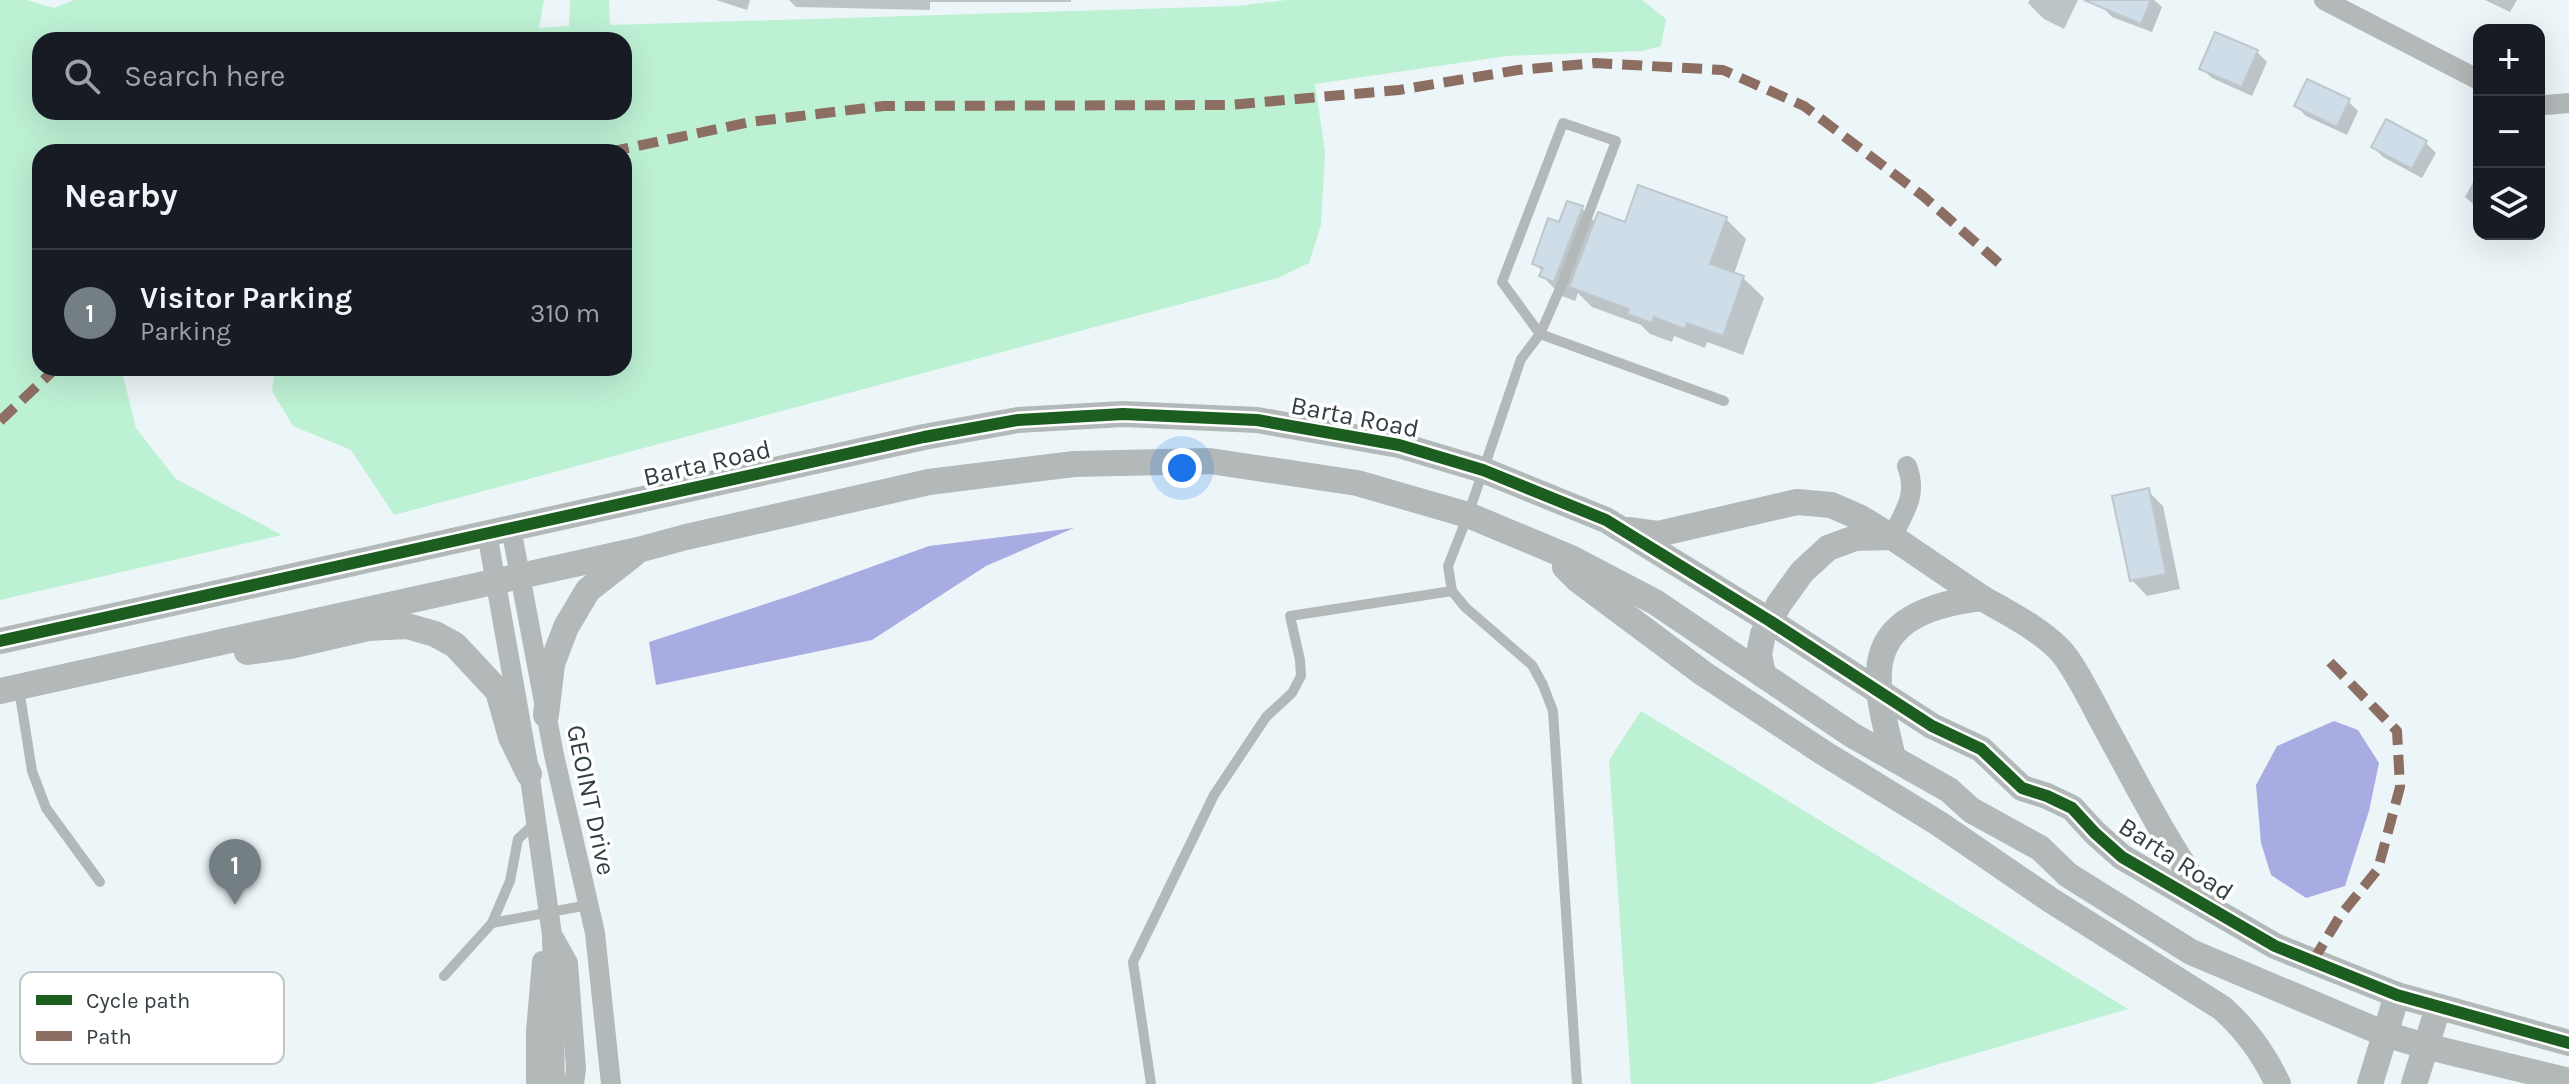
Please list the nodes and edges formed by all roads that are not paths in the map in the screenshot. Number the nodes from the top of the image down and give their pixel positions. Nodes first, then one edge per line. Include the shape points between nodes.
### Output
1 (2324, 0) edge
2 (2363, 9) edge
3 (2473, 76) edge
4 (2569, 103) edge
5 (2545, 105) edge
6 (1540, 334) junction
7 (1724, 401) dead end
8 (1907, 466) dead end
9 (1483, 470) junction
10 (1468, 515) junction
11 (1620, 529) junction
12 (499, 531) junction
13 (1892, 537) junction
14 (1545, 547) junction
15 (638, 550) junction
16 (508, 579) junction
17 (1452, 591) junction
18 (1982, 598) junction
19 (1770, 621) junction
20 (0, 641) edge
21 (93, 670) junction
22 (1763, 675) junction
23 (9, 689) edge
24 (1879, 690) junction
25 (546, 715) junction
26 (1893, 758) junction
27 (529, 774) junction
28 (536, 822) junction
29 (100, 882) dead end
30 (588, 905) junction
31 (549, 912) junction
32 (2217, 912) junction
33 (492, 923) junction
34 (552, 935) junction
35 (2133, 952) junction
36 (2232, 969) junction
37 (444, 976) dead end
38 (2397, 995) junction
39 (2438, 1008) junction
40 (2385, 1034) junction
41 (2569, 1043) edge
42 (2425, 1046) junction
43 (2569, 1081) edge
44 (536, 1084) edge
45 (555, 1084) edge
46 (574, 1084) edge
47 (611, 1084) edge
48 (1151, 1084) edge
49 (1577, 1084) edge
50 (2278, 1084) edge
51 (2370, 1084) edge
52 (2414, 1084) edge

1 - 2 street
2 - 3 street
4 - 5 street
6 - 6 lane via 1616,141 1563,123 1502,282
6 - 7 lane
6 - 9 lane via 1521,359
8 - 13 street via 1913,483
9 - 10 lane
9 - 11 street, Barta Road
9 - 12 street, Barta Road via 1399,445 1257,420 1123,414 1018,420
10 - 14 street
10 - 15 street via 1357,483 1210,461 1074,464 929,482
10 - 17 lane via 1448,566
11 - 13 street via 1658,534 1797,502 1831,505
11 - 19 street, Barta Road
12 - 16 street, GEOINT Drive
12 - 20 street, Barta Road
13 - 18 street
13 - 19 street via 1855,538 1828,548 1802,572
14 - 22 street via 1655,602
14 - 35 street via 1578,580 1704,674
15 - 16 street
15 - 25 street via 588,590 566,627 552,664
16 - 21 street
16 - 25 street, GEOINT Drive
16 - 27 street, GEOINT Drive
17 - 48 lane via 1290,616 1301,676 1292,693 1266,717 1214,795 1133,962
17 - 49 lane via 1532,665 1553,711
18 - 24 street via 1932,608 1900,624 1884,648
18 - 32 street via 2060,650 2165,836
19 - 22 street via 1759,654
19 - 24 street, Barta Road
21 - 23 street
21 - 27 street via 407,626 455,645 498,691
22 - 26 street
23 - 29 lane via 46,808
24 - 26 street
24 - 32 street, Barta Road via 1932,726 1981,749 2022,788 2072,808 2122,857
25 - 30 street, GEOINT Drive
26 - 36 street via 2040,848 2097,895 2191,952
27 - 28 street, GEOINT Drive
28 - 31 street, GEOINT Drive
28 - 33 lane via 518,839 510,881
30 - 31 lane
30 - 47 street, GEOINT Drive
31 - 33 lane
31 - 34 street, GEOINT Drive
32 - 38 street, Barta Road via 2275,946
33 - 37 lane
34 - 44 street, GEOINT Drive via 540,963
34 - 45 street, GEOINT Drive
34 - 46 street, GEOINT Drive via 568,963
35 - 36 street
35 - 50 street via 2231,1015 2259,1048
36 - 40 street
38 - 39 street, Barta Road
38 - 40 street
39 - 41 street, Barta Road
39 - 42 street
40 - 42 street
40 - 51 street
42 - 43 street
42 - 52 street

